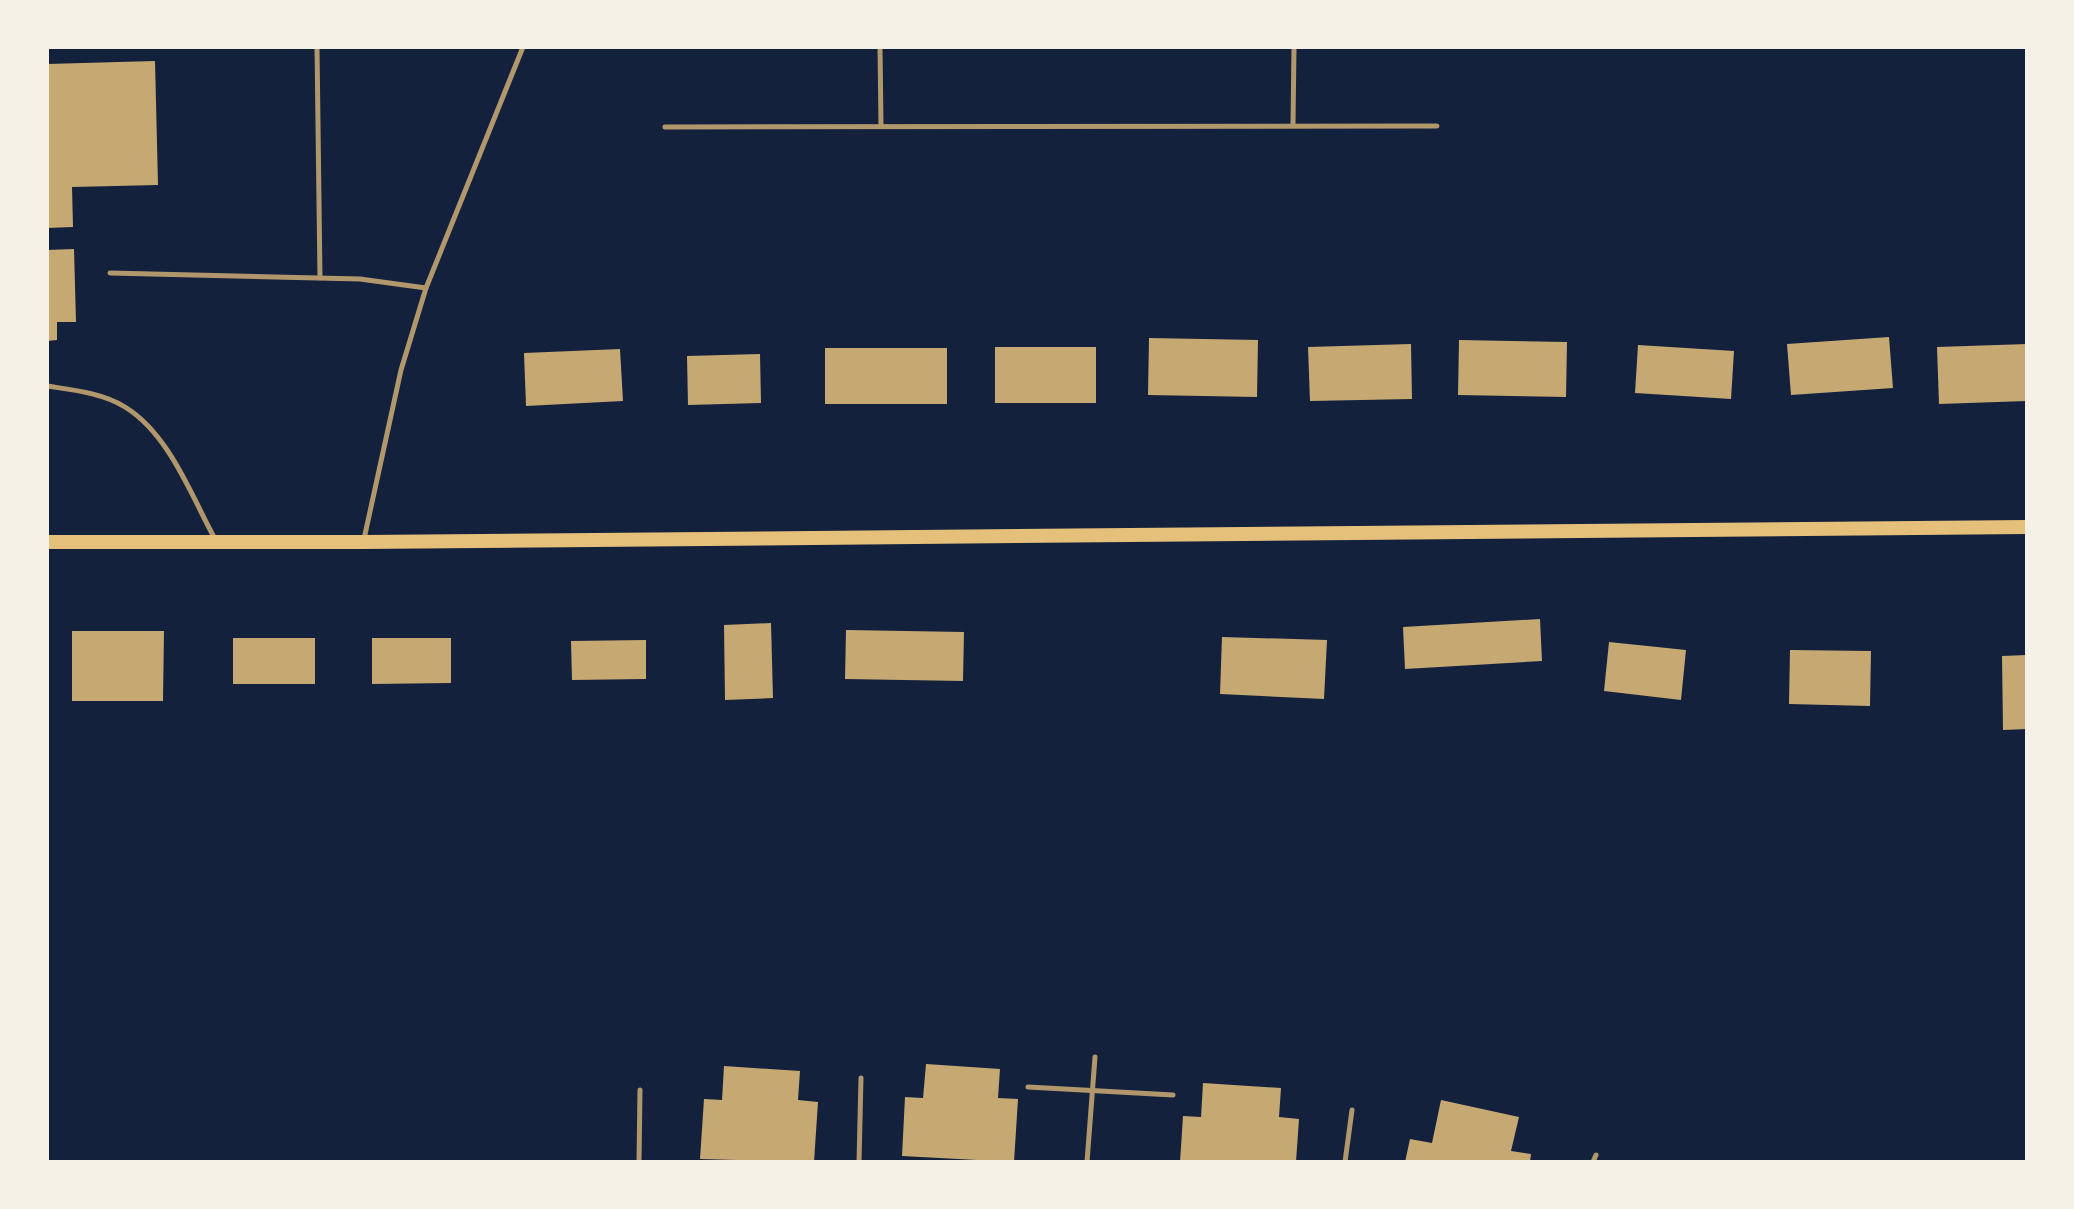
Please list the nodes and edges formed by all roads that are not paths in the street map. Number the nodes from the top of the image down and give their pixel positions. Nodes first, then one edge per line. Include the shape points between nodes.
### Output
1 (317, 47) edge
2 (523, 47) edge
3 (880, 47) edge
4 (1294, 47) edge
5 (1293, 125) junction
6 (881, 126) junction
7 (1437, 126) dead end
8 (665, 127) dead end
9 (110, 273) dead end
10 (320, 278) junction
11 (426, 288) junction
12 (47, 386) edge
13 (2027, 527) edge
14 (217, 541) junction
15 (47, 542) edge
16 (363, 542) junction
17 (1096, 1057) dead end
18 (861, 1078) dead end
19 (1028, 1087) dead end
20 (640, 1090) dead end
21 (1093, 1090) junction
22 (1173, 1095) dead end
23 (1352, 1110) dead end
24 (639, 1162) edge
25 (859, 1162) edge
26 (1087, 1162) edge
27 (1345, 1162) edge

1 - 10 lane
2 - 11 lane
3 - 6 lane
4 - 5 lane
5 - 6 lane
5 - 7 lane
6 - 8 lane
9 - 10 lane
10 - 11 lane
11 - 16 lane via 401,370
12 - 14 lane via 85,391 124,405 152,428
13 - 16 main road
14 - 15 main road
14 - 16 main road
17 - 21 lane
18 - 25 lane
19 - 21 lane
20 - 24 lane
21 - 22 lane
21 - 26 lane
23 - 27 lane

